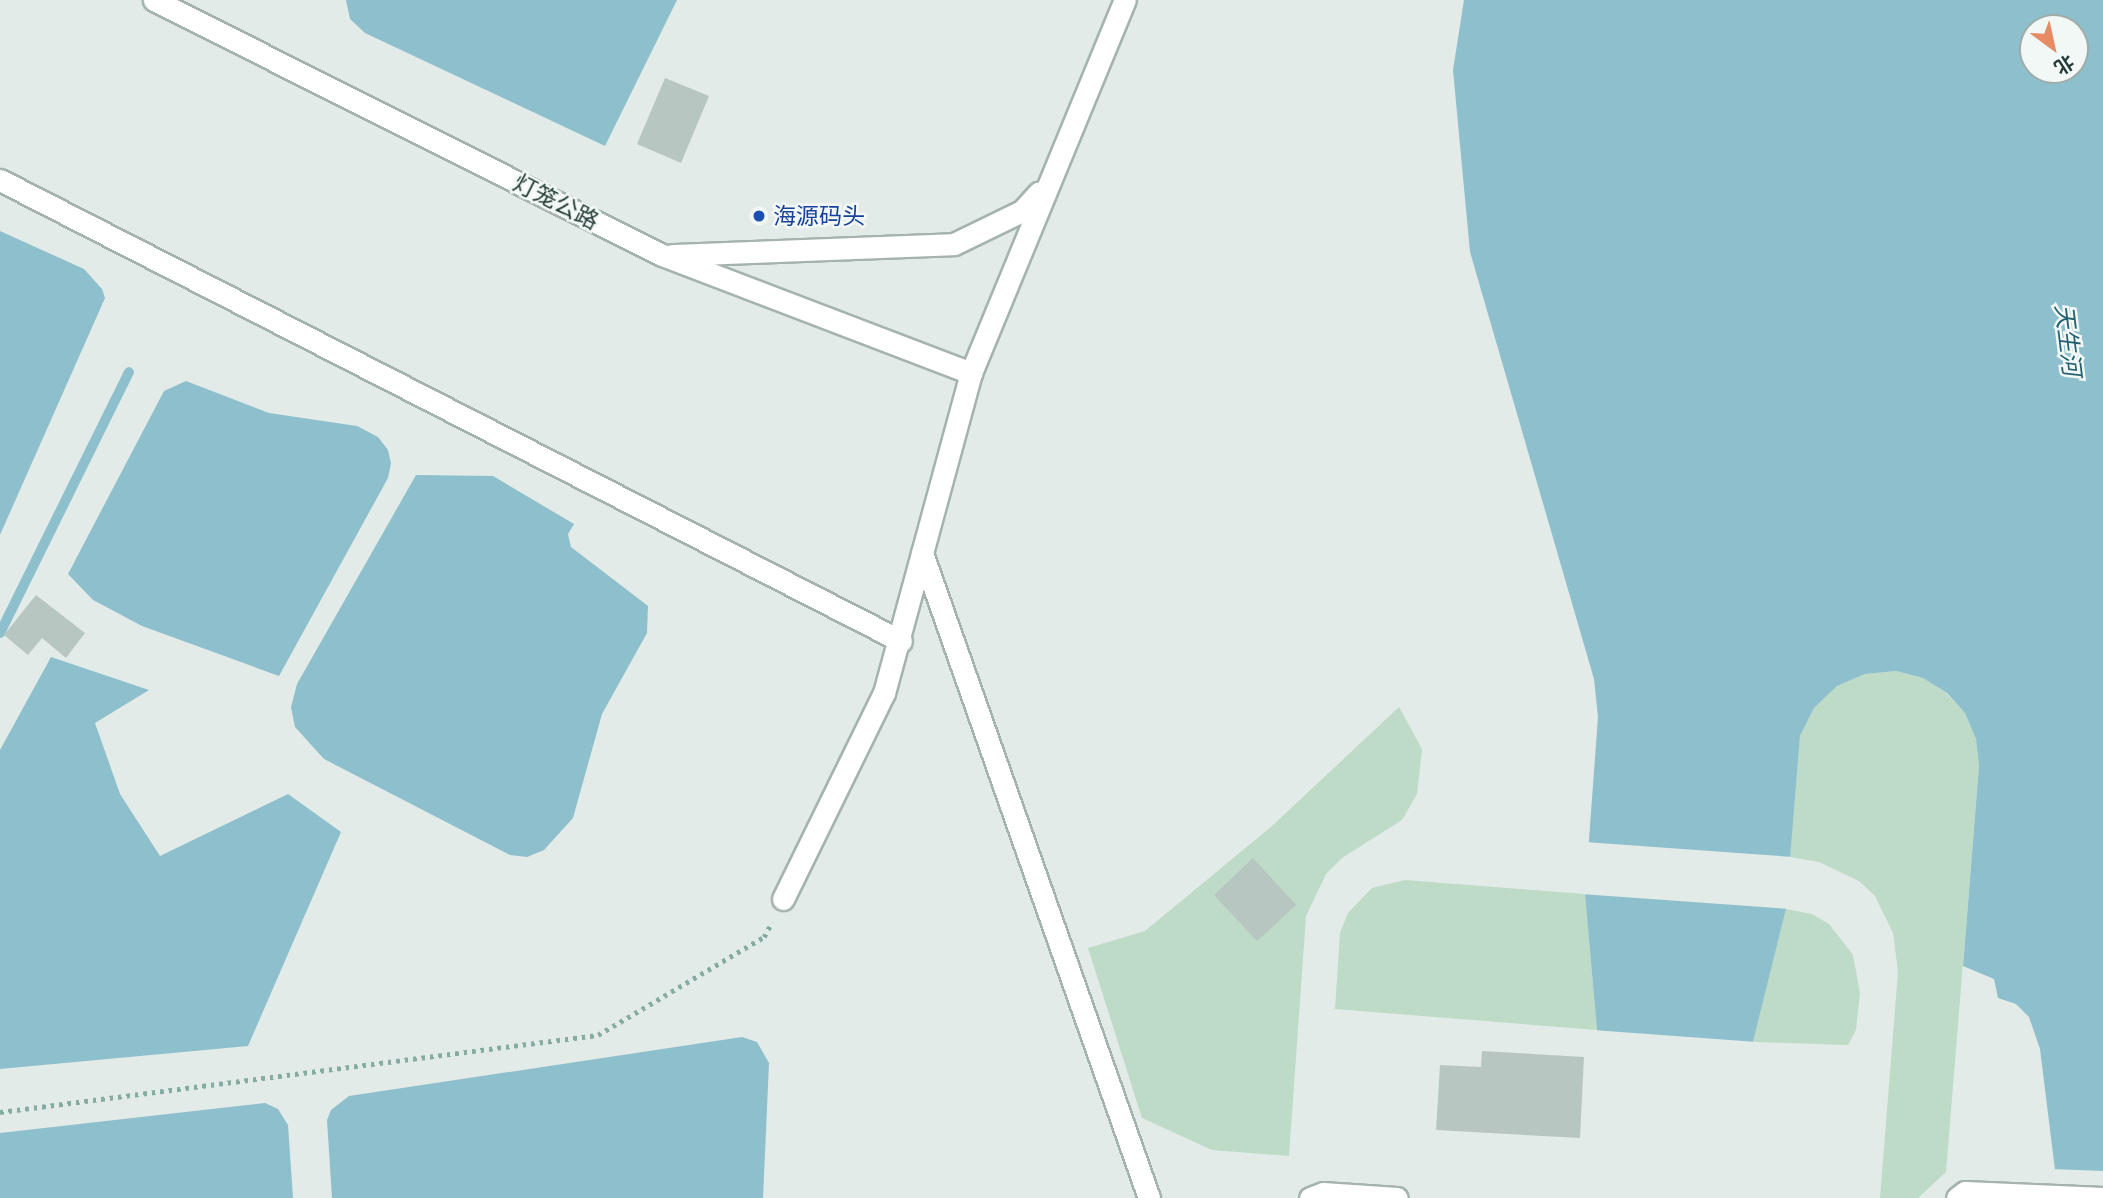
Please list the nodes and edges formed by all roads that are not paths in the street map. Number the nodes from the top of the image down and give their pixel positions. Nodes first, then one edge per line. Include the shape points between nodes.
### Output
1 (154, 0) edge
2 (1125, 0) edge
3 (0, 180) edge
4 (1050, 180) junction
5 (662, 256) junction
6 (971, 373) junction
7 (922, 553) junction
8 (901, 641) junction
9 (783, 899) road end
10 (1149, 1198) edge
11 (1310, 1198) edge
12 (1397, 1198) edge
13 (1957, 1198) edge
14 (2103, 1198) edge

1 - 5 street, 灯笼公路
2 - 4 street
3 - 8 street
4 - 5 street via 1021,211 954,244
4 - 6 street
5 - 6 street, 灯笼公路
6 - 7 street
7 - 8 street
7 - 10 street
8 - 9 street via 884,693
11 - 12 street via 1324,1193
13 - 14 street via 1965,1192

